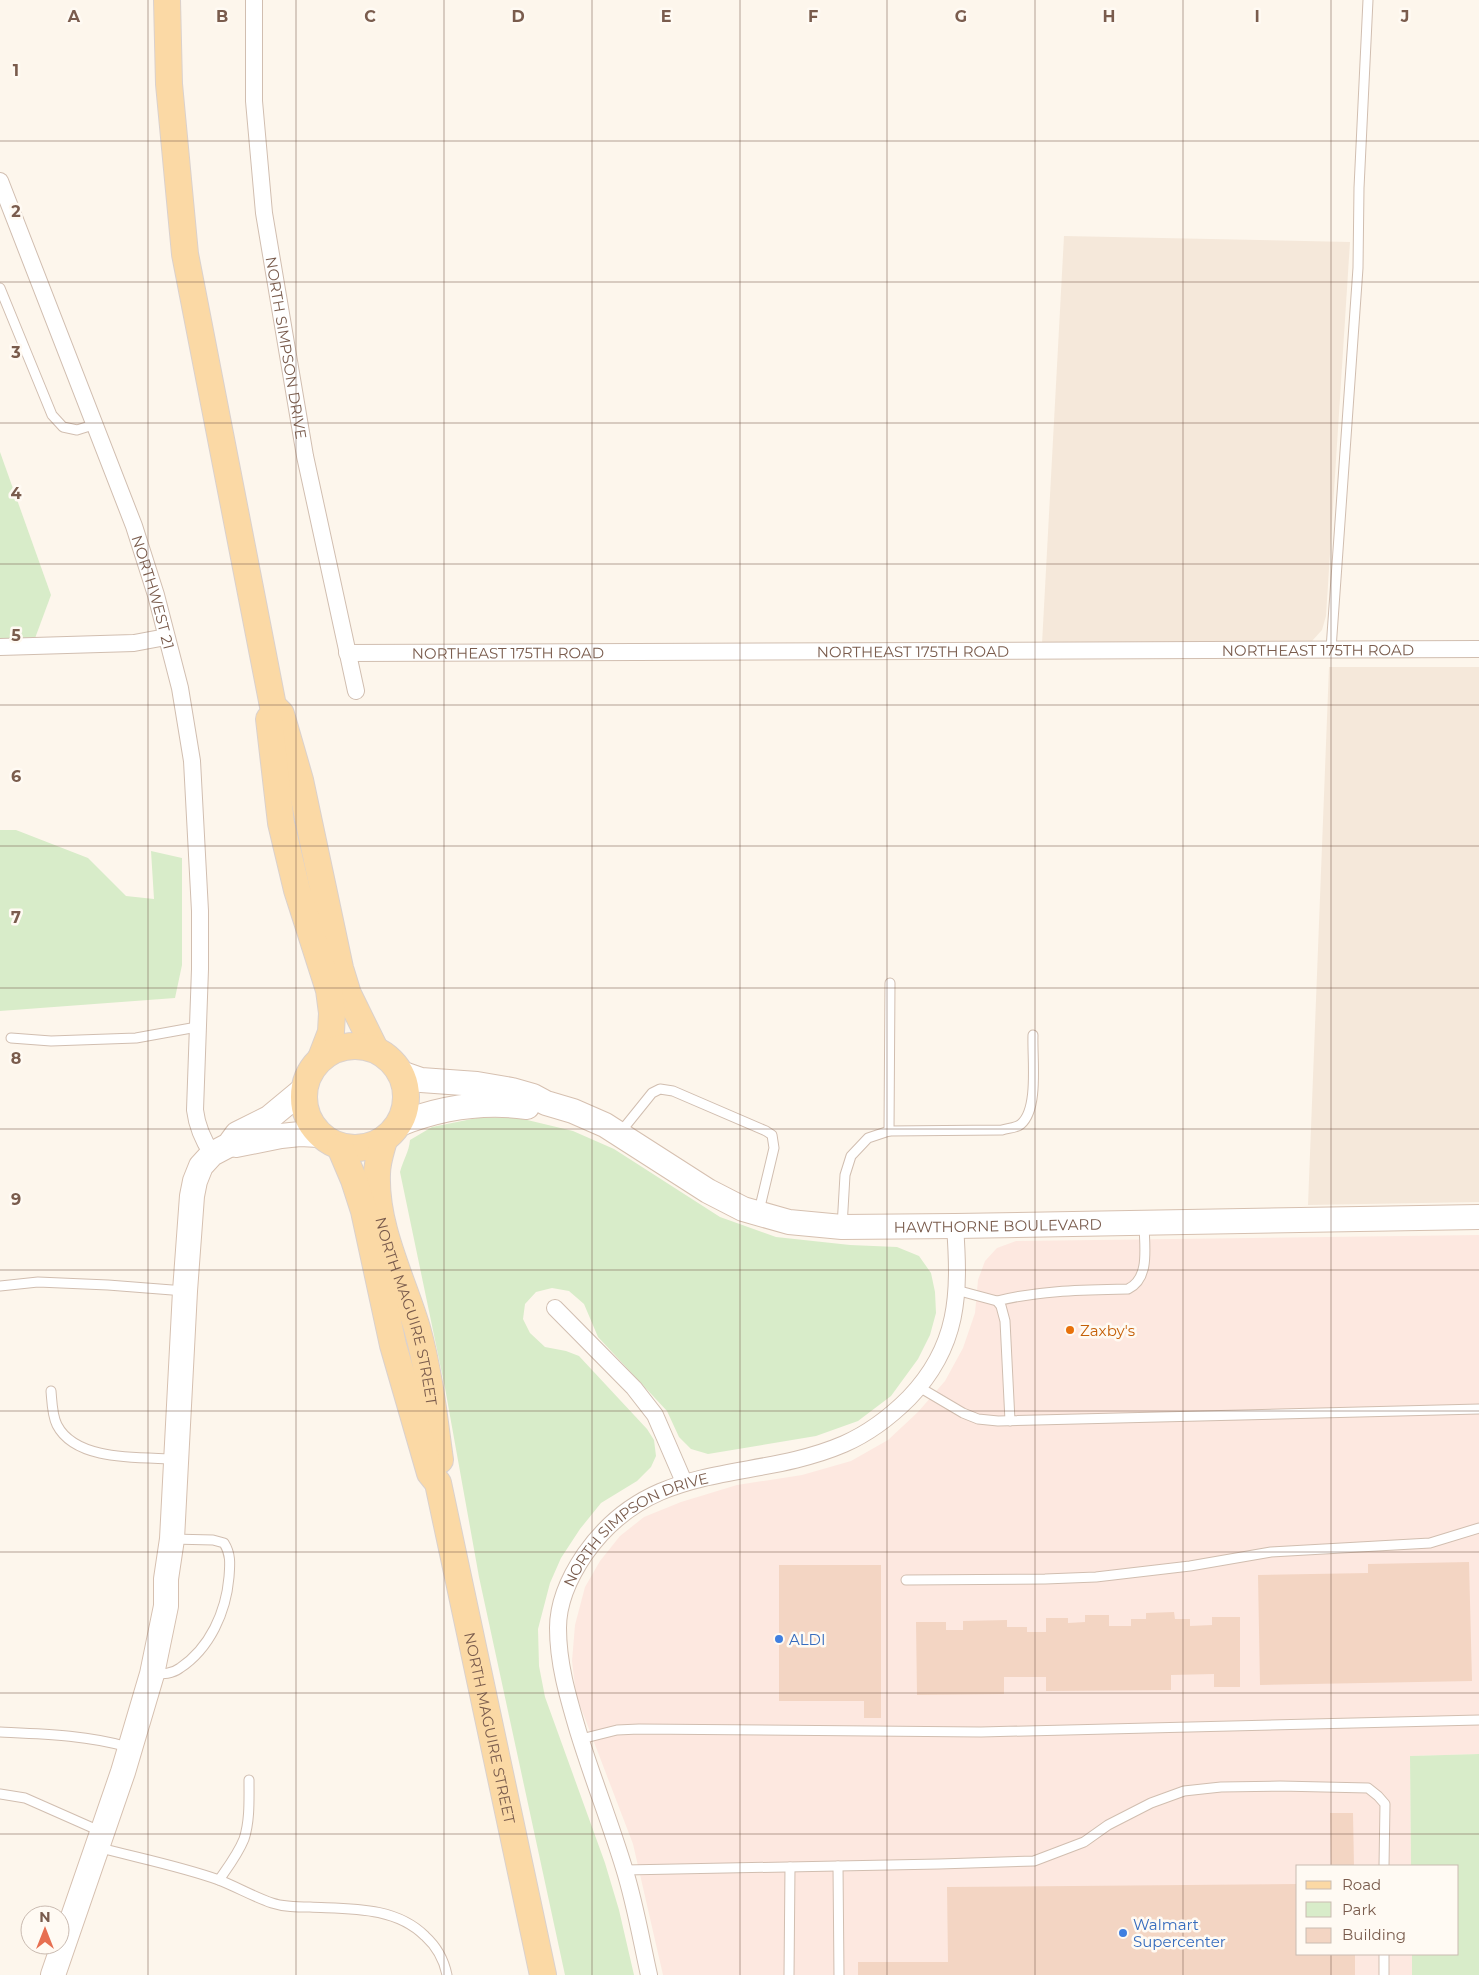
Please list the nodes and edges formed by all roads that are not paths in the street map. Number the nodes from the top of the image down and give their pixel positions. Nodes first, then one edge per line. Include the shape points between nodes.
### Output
1 (167, 0) edge
2 (254, 0) edge
3 (1368, 0) edge
4 (0, 181) edge
5 (0, 288) edge
6 (96, 424) junction
7 (166, 637) junction
8 (0, 648) edge
9 (1331, 649) junction
10 (1479, 649) edge
11 (347, 652) junction
12 (356, 690) dead end
13 (274, 706) junction
14 (890, 983) dead end
15 (197, 1027) junction
16 (1033, 1035) dead end
17 (11, 1038) dead end
18 (374, 1049) junction
19 (320, 1058) junction
20 (401, 1073) junction
21 (304, 1089) junction
22 (546, 1103) junction
23 (889, 1131) junction
24 (392, 1132) junction
25 (619, 1134) junction
26 (329, 1141) junction
27 (221, 1149) junction
28 (758, 1213) junction
29 (1479, 1217) edge
30 (1144, 1223) junction
31 (955, 1226) junction
32 (842, 1227) junction
33 (0, 1286) edge
34 (956, 1290) junction
35 (185, 1291) junction
36 (997, 1301) junction
37 (555, 1308) dead end
38 (919, 1387) junction
39 (51, 1391) dead end
40 (1479, 1409) edge
41 (1010, 1421) junction
42 (176, 1459) junction
43 (684, 1482) junction
44 (438, 1483) junction
45 (1479, 1528) edge
46 (172, 1539) junction
47 (906, 1580) dead end
48 (152, 1674) junction
49 (1479, 1720) edge
50 (0, 1732) edge
51 (581, 1739) junction
52 (131, 1748) junction
53 (250, 1780) dead end
54 (0, 1794) edge
55 (100, 1840) junction
56 (1384, 1865) edge
57 (838, 1866) junction
58 (790, 1867) junction
59 (625, 1870) junction
60 (219, 1880) junction
61 (1384, 1955) edge
62 (53, 1975) edge
63 (447, 1975) edge
64 (543, 1975) edge
65 (649, 1975) edge
66 (788, 1975) edge
67 (839, 1975) edge
68 (1384, 1975) edge

1 - 13 main road via 169,84 184,254
2 - 11 street, NORTH SIMPSON DRIVE via 254,101 264,213 305,456
3 - 9 lane via 1358,268
4 - 6 street, NORTHWEST 21
5 - 6 lane via 52,415 62,427 76,430
6 - 7 street, NORTHWEST 21 via 134,526
7 - 8 street via 134,642
7 - 15 street, NORTHWEST 21 via 180,688 192,761 200,910
9 - 10 street, NORTHEAST 175TH ROAD
9 - 11 street, NORTHEAST 175TH ROAD
11 - 12 street, NORTH SIMPSON DRIVE
13 - 18 main road via 281,714 300,780 340,968 348,994
13 - 19 main road via 269,718 281,823 297,890 329,990 332,1032
14 - 23 lane
15 - 17 lane via 136,1038 51,1041
15 - 27 street, NORTHWEST 21 via 196,1123 202,1137
16 - 23 lane via 1032,1101 1028,1116 1020,1126 1002,1130
18 - 19 main road via 352,1046
18 - 20 main road
19 - 21 main road via 307,1076
20 - 22 street, HAWTHORNE BOULEVARD via 421,1080 512,1090
20 - 24 main road via 406,1101
21 - 26 main road via 308,1115
21 - 27 street via 269,1118 237,1134
22 - 24 street, HAWTHORNE BOULEVARD via 532,1107 466,1105 424,1114
22 - 25 street, HAWTHORNE BOULEVARD via 573,1111
23 - 32 lane via 868,1138 851,1156 845,1176
24 - 26 main road via 364,1148 353,1149
24 - 44 main road, NORTH MAGUIRE STREET via 377,1172 380,1209 425,1362 442,1472
25 - 28 street, HAWTHORNE BOULEVARD via 708,1191
25 - 28 lane via 652,1092 660,1090 680,1094 766,1131 772,1135 774,1148
26 - 27 street via 300,1134
26 - 44 main road, NORTH MAGUIRE STREET via 354,1180 364,1211 393,1345 430,1473
27 - 35 street via 201,1166 192,1196
28 - 32 street, HAWTHORNE BOULEVARD via 789,1222
29 - 30 street, HAWTHORNE BOULEVARD
30 - 31 street, HAWTHORNE BOULEVARD
30 - 36 lane via 1143,1272 1136,1286 1024,1294
31 - 32 street, HAWTHORNE BOULEVARD
31 - 34 street, NORTH SIMPSON DRIVE
33 - 35 lane via 38,1282
34 - 36 lane
34 - 38 street, NORTH SIMPSON DRIVE via 949,1332 940,1357
35 - 42 street
36 - 41 lane via 1006,1321
37 - 43 street via 634,1388 655,1415
38 - 41 lane via 978,1420
38 - 43 street, NORTH SIMPSON DRIVE via 869,1432 843,1444 783,1462
39 - 42 lane via 57,1425 66,1438 80,1446 100,1454
40 - 41 lane
42 - 46 street
43 - 51 street, NORTH SIMPSON DRIVE via 658,1492 621,1515 596,1538 577,1566 562,1598 558,1627 564,1684
44 - 64 main road, NORTH MAGUIRE STREET
45 - 47 lane via 1430,1543 1271,1552 1096,1577
46 - 48 street via 166,1606
46 - 48 lane via 213,1540 224,1544 230,1559 228,1592 222,1614 201,1650 179,1669 168,1674
48 - 52 street
49 - 51 lane via 981,1732 639,1729 617,1730
50 - 52 lane via 79,1736
51 - 59 street, NORTH SIMPSON DRIVE
52 - 55 street
53 - 60 lane via 244,1839
54 - 55 lane via 25,1798
55 - 60 lane
55 - 62 street
56 - 57 lane via 1385,1804 1368,1788 1280,1786 1184,1791 1151,1803 1108,1825 1084,1842 1034,1861
57 - 58 lane
57 - 67 lane
58 - 59 lane
58 - 66 lane
59 - 65 street, NORTH SIMPSON DRIVE
60 - 63 lane via 272,1904 386,1913 404,1920 432,1943
61 - 68 lane

